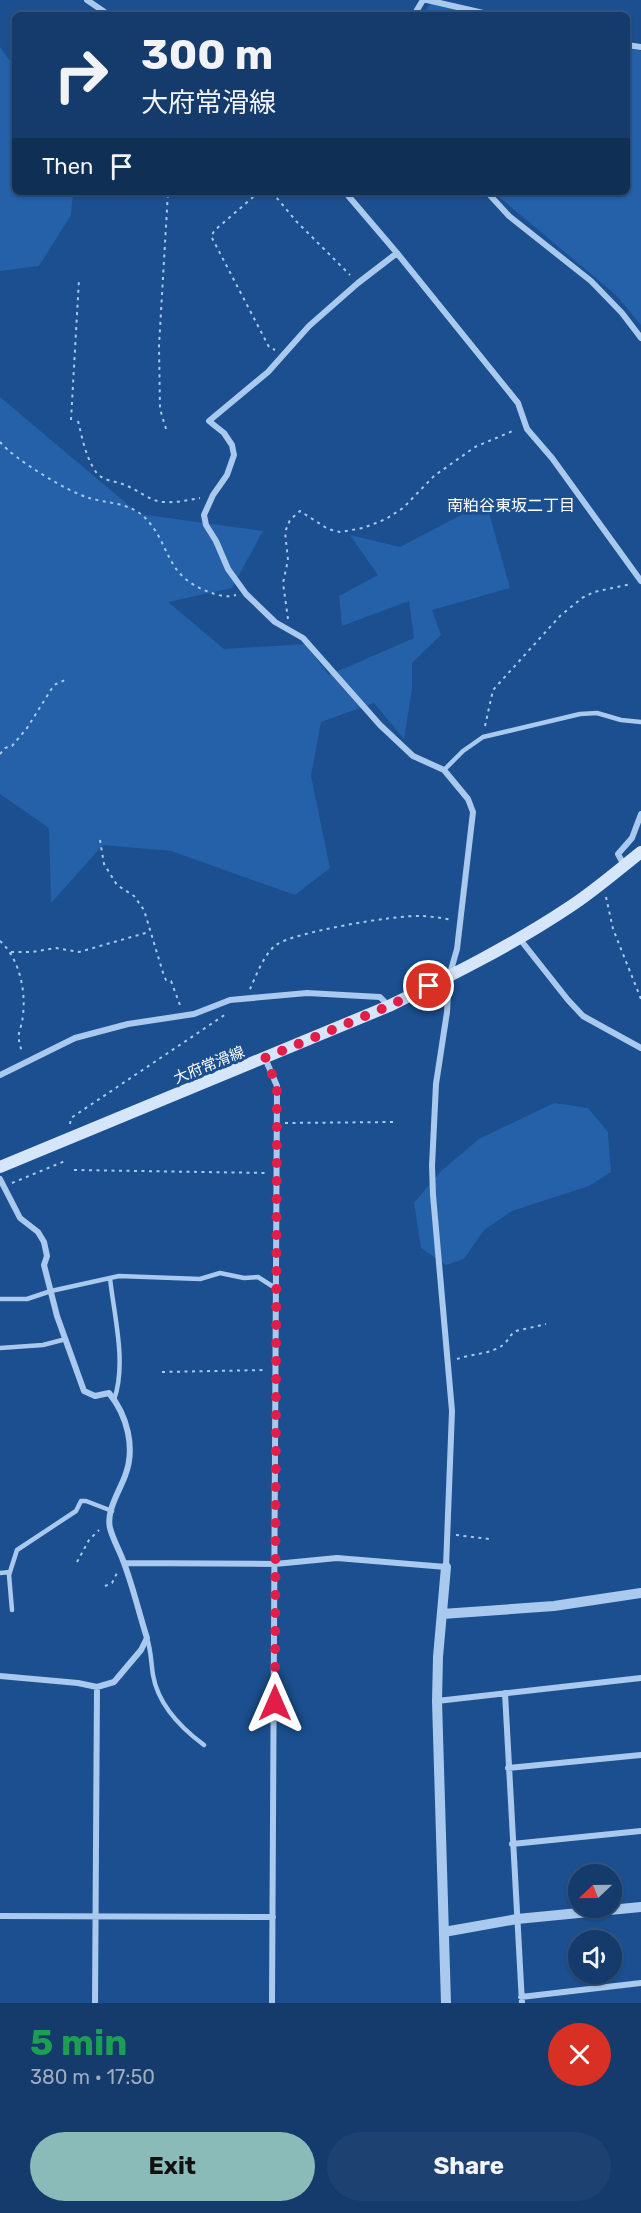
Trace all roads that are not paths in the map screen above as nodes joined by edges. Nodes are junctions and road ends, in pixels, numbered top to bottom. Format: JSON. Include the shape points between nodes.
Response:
{"nodes":[{"id":1,"x":87,"y":0,"type":"edge"},
{"id":2,"x":428,"y":0,"type":"edge"},
{"id":3,"x":105,"y":12,"type":"edge"},
{"id":4,"x":479,"y":12,"type":"edge"},
{"id":5,"x":348,"y":195,"type":"edge"},
{"id":6,"x":490,"y":195,"type":"edge"},
{"id":7,"x":397,"y":253,"type":"junction"},
{"id":8,"x":641,"y":338,"type":"edge"},
{"id":9,"x":640,"y":581,"type":"edge"},
{"id":10,"x":641,"y":722,"type":"edge"},
{"id":11,"x":444,"y":770,"type":"junction"},
{"id":12,"x":641,"y":814,"type":"edge"},
{"id":13,"x":641,"y":852,"type":"edge"},
{"id":14,"x":624,"y":865,"type":"junction"},
{"id":15,"x":519,"y":938,"type":"junction"},
{"id":16,"x":449,"y":976,"type":"junction"},
{"id":17,"x":389,"y":1006,"type":"junction"},
{"id":18,"x":641,"y":1048,"type":"edge"},
{"id":19,"x":265,"y":1058,"type":"junction"},
{"id":20,"x":0,"y":1075,"type":"edge"},
{"id":21,"x":0,"y":1167,"type":"edge"},
{"id":22,"x":0,"y":1179,"type":"edge"},
{"id":23,"x":110,"y":1278,"type":"junction"},
{"id":24,"x":277,"y":1285,"type":"junction"},
{"id":25,"x":51,"y":1291,"type":"junction"},
{"id":26,"x":0,"y":1299,"type":"edge"},
{"id":27,"x":66,"y":1339,"type":"junction"},
{"id":28,"x":0,"y":1348,"type":"edge"},
{"id":29,"x":114,"y":1400,"type":"junction"},
{"id":30,"x":112,"y":1511,"type":"junction"},
{"id":31,"x":125,"y":1563,"type":"junction"},
{"id":32,"x":275,"y":1564,"type":"junction"},
{"id":33,"x":446,"y":1567,"type":"junction"},
{"id":34,"x":10,"y":1572,"type":"junction"},
{"id":35,"x":0,"y":1573,"type":"edge"},
{"id":36,"x":641,"y":1593,"type":"edge"},
{"id":37,"x":12,"y":1610,"type":"dead end"},
{"id":38,"x":442,"y":1614,"type":"junction"},
{"id":39,"x":147,"y":1638,"type":"junction"},
{"id":40,"x":0,"y":1676,"type":"edge"},
{"id":41,"x":641,"y":1678,"type":"edge"},
{"id":42,"x":97,"y":1687,"type":"junction"},
{"id":43,"x":505,"y":1693,"type":"junction"},
{"id":44,"x":437,"y":1701,"type":"junction"},
{"id":45,"x":204,"y":1745,"type":"dead end"},
{"id":46,"x":641,"y":1755,"type":"edge"},
{"id":47,"x":508,"y":1768,"type":"junction"},
{"id":48,"x":641,"y":1831,"type":"edge"},
{"id":49,"x":512,"y":1844,"type":"junction"},
{"id":50,"x":641,"y":1907,"type":"edge"},
{"id":51,"x":96,"y":1915,"type":"junction"},
{"id":52,"x":0,"y":1916,"type":"edge"},
{"id":53,"x":273,"y":1917,"type":"junction"},
{"id":54,"x":517,"y":1919,"type":"junction"},
{"id":55,"x":444,"y":1932,"type":"junction"},
{"id":56,"x":641,"y":1983,"type":"edge"},
{"id":57,"x":522,"y":2000,"type":"edge"},
{"id":58,"x":95,"y":2003,"type":"edge"},
{"id":59,"x":272,"y":2003,"type":"edge"},
{"id":60,"x":446,"y":2003,"type":"edge"}],
"edges":[{"from":1,"to":3,"type":"street"},
{"from":2,"to":4,"type":"street"},
{"from":5,"to":7,"type":"street"},
{"from":6,"to":8,"type":"street","via":[[509,216],[607,296]]},
{"from":7,"to":9,"type":"street","via":[[518,403],[527,429]]},
{"from":7,"to":11,"type":"street","via":[[309,326],[268,372],[209,421],[224,433],[234,455],[204,515],[228,569],[243,590],[275,622],[303,638],[412,756]]},
{"from":10,"to":11,"type":"lane","via":[[597,713],[580,714],[483,737]]},
{"from":11,"to":16,"type":"street","via":[[468,799],[473,812],[458,949]]},
{"from":12,"to":14,"type":"street","via":[[632,838],[618,854]]},
{"from":13,"to":14,"type":"main road","name":"大府常滑線"},
{"from":14,"to":15,"type":"main road","name":"大府常滑線","via":[[570,907]]},
{"from":15,"to":16,"type":"main road","name":"大府常滑線"},
{"from":15,"to":18,"type":"street","via":[[583,1016]]},
{"from":16,"to":17,"type":"main road","name":"大府常滑線"},
{"from":16,"to":33,"type":"street","via":[[436,1084],[432,1166],[452,1411]]},
{"from":17,"to":19,"type":"main road","name":"大府常滑線"},
{"from":17,"to":20,"type":"street","via":[[380,997],[307,993],[230,1000],[182,1017],[128,1024],[75,1038]]},
{"from":19,"to":21,"type":"main road","name":"大府常滑線"},
{"from":19,"to":24,"type":"street","via":[[277,1086]]},
{"from":22,"to":25,"type":"street","via":[[20,1218],[44,1242],[44,1265]]},
{"from":23,"to":24,"type":"lane","via":[[200,1279],[220,1273],[258,1277]]},
{"from":23,"to":25,"type":"lane"},
{"from":23,"to":29,"type":"lane","via":[[121,1369]]},
{"from":24,"to":32,"type":"street"},
{"from":25,"to":26,"type":"lane","via":[[27,1299]]},
{"from":25,"to":27,"type":"street"},
{"from":27,"to":28,"type":"lane"},
{"from":27,"to":29,"type":"street","via":[[84,1391],[95,1396],[109,1393]]},
{"from":29,"to":30,"type":"street","via":[[128,1430],[129,1449],[126,1473]]},
{"from":30,"to":31,"type":"street","via":[[110,1527]]},
{"from":30,"to":34,"type":"lane","via":[[81,1501],[76,1511],[17,1550]]},
{"from":31,"to":32,"type":"street"},
{"from":31,"to":39,"type":"street"},
{"from":32,"to":33,"type":"street","via":[[337,1558]]},
{"from":32,"to":53,"type":"street"},
{"from":33,"to":38,"type":"street"},
{"from":34,"to":35,"type":"lane"},
{"from":34,"to":37,"type":"lane"},
{"from":36,"to":38,"type":"street","via":[[554,1606]]},
{"from":38,"to":44,"type":"street"},
{"from":39,"to":42,"type":"street","via":[[114,1682]]},
{"from":39,"to":45,"type":"lane","via":[[153,1678],[162,1699],[175,1719]]},
{"from":40,"to":42,"type":"street"},
{"from":41,"to":43,"type":"street"},
{"from":42,"to":51,"type":"street"},
{"from":43,"to":44,"type":"street"},
{"from":43,"to":47,"type":"street"},
{"from":44,"to":55,"type":"street"},
{"from":46,"to":47,"type":"street"},
{"from":47,"to":49,"type":"street"},
{"from":48,"to":49,"type":"street"},
{"from":49,"to":54,"type":"street"},
{"from":50,"to":54,"type":"street"},
{"from":51,"to":52,"type":"street"},
{"from":51,"to":53,"type":"street"},
{"from":51,"to":58,"type":"street"},
{"from":53,"to":59,"type":"street"},
{"from":54,"to":55,"type":"street"},
{"from":54,"to":57,"type":"street"},
{"from":55,"to":60,"type":"street"},
{"from":56,"to":57,"type":"street"}]}
